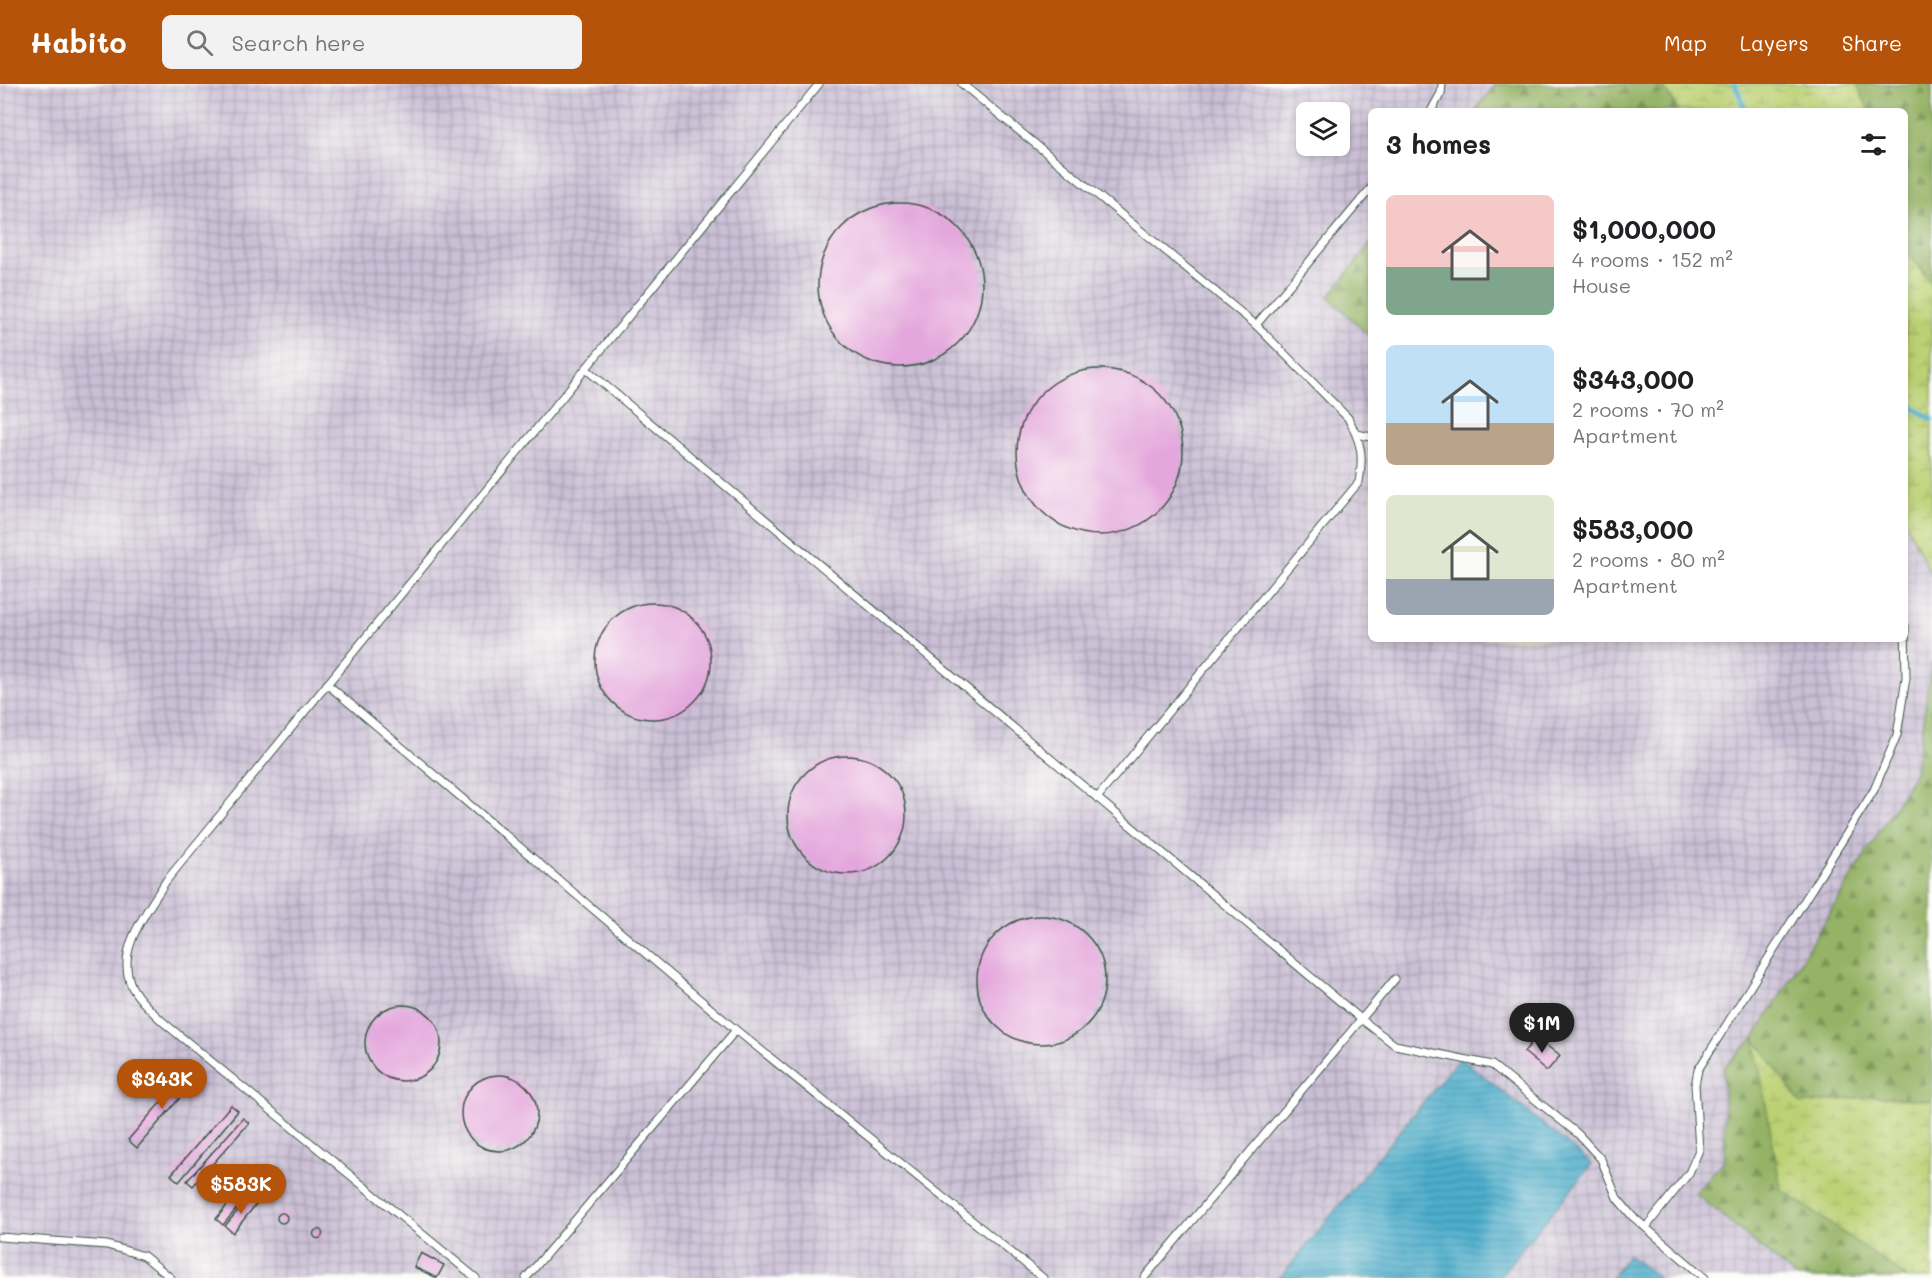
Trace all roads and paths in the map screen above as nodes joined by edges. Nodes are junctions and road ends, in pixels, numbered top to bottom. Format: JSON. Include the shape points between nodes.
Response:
{"nodes":[{"id":1,"x":819,"y":84,"type":"edge"},
{"id":2,"x":962,"y":84,"type":"edge"},
{"id":3,"x":1443,"y":84,"type":"edge"},
{"id":4,"x":1433,"y":108,"type":"edge"},
{"id":5,"x":1368,"y":192,"type":"edge"},
{"id":6,"x":1256,"y":325,"type":"junction"},
{"id":7,"x":586,"y":369,"type":"junction"},
{"id":8,"x":1357,"y":434,"type":"junction"},
{"id":9,"x":1368,"y":436,"type":"edge"},
{"id":10,"x":1905,"y":642,"type":"edge"},
{"id":11,"x":327,"y":684,"type":"junction"},
{"id":12,"x":1097,"y":798,"type":"junction"},
{"id":13,"x":1395,"y":979,"type":"dead end"},
{"id":14,"x":1361,"y":1019,"type":"junction"},
{"id":15,"x":736,"y":1030,"type":"junction"},
{"id":16,"x":1646,"y":1227,"type":"junction"},
{"id":17,"x":0,"y":1237,"type":"edge"},
{"id":18,"x":171,"y":1278,"type":"edge"},
{"id":19,"x":476,"y":1278,"type":"edge"},
{"id":20,"x":526,"y":1278,"type":"edge"},
{"id":21,"x":1043,"y":1278,"type":"edge"},
{"id":22,"x":1144,"y":1278,"type":"edge"},
{"id":23,"x":1705,"y":1278,"type":"edge"}],
"edges":[{"from":1,"to":7,"type":"lane"},
{"from":2,"to":6,"type":"lane"},
{"from":3,"to":4,"type":"lane"},
{"from":5,"to":6,"type":"lane"},
{"from":6,"to":8,"type":"lane","via":[[1348,418]]},
{"from":7,"to":11,"type":"lane"},
{"from":7,"to":12,"type":"lane"},
{"from":8,"to":9,"type":"lane"},
{"from":8,"to":12,"type":"lane","via":[[1363,459],[1359,482]]},
{"from":10,"to":16,"type":"lane","via":[[1905,678],[1897,735],[1874,790],[1698,1070],[1695,1085],[1699,1150],[1689,1173]]},
{"from":11,"to":15,"type":"lane"},
{"from":11,"to":19,"type":"lane","via":[[166,881],[130,942],[126,963],[132,987],[163,1022]]},
{"from":12,"to":14,"type":"lane"},
{"from":13,"to":14,"type":"lane"},
{"from":14,"to":16,"type":"lane","via":[[1395,1045],[1492,1065],[1578,1134],[1601,1159],[1617,1198]]},
{"from":14,"to":22,"type":"lane"},
{"from":15,"to":20,"type":"lane"},
{"from":15,"to":21,"type":"lane"},
{"from":16,"to":23,"type":"lane"},
{"from":17,"to":18,"type":"lane","via":[[107,1245],[144,1256]]}]}
